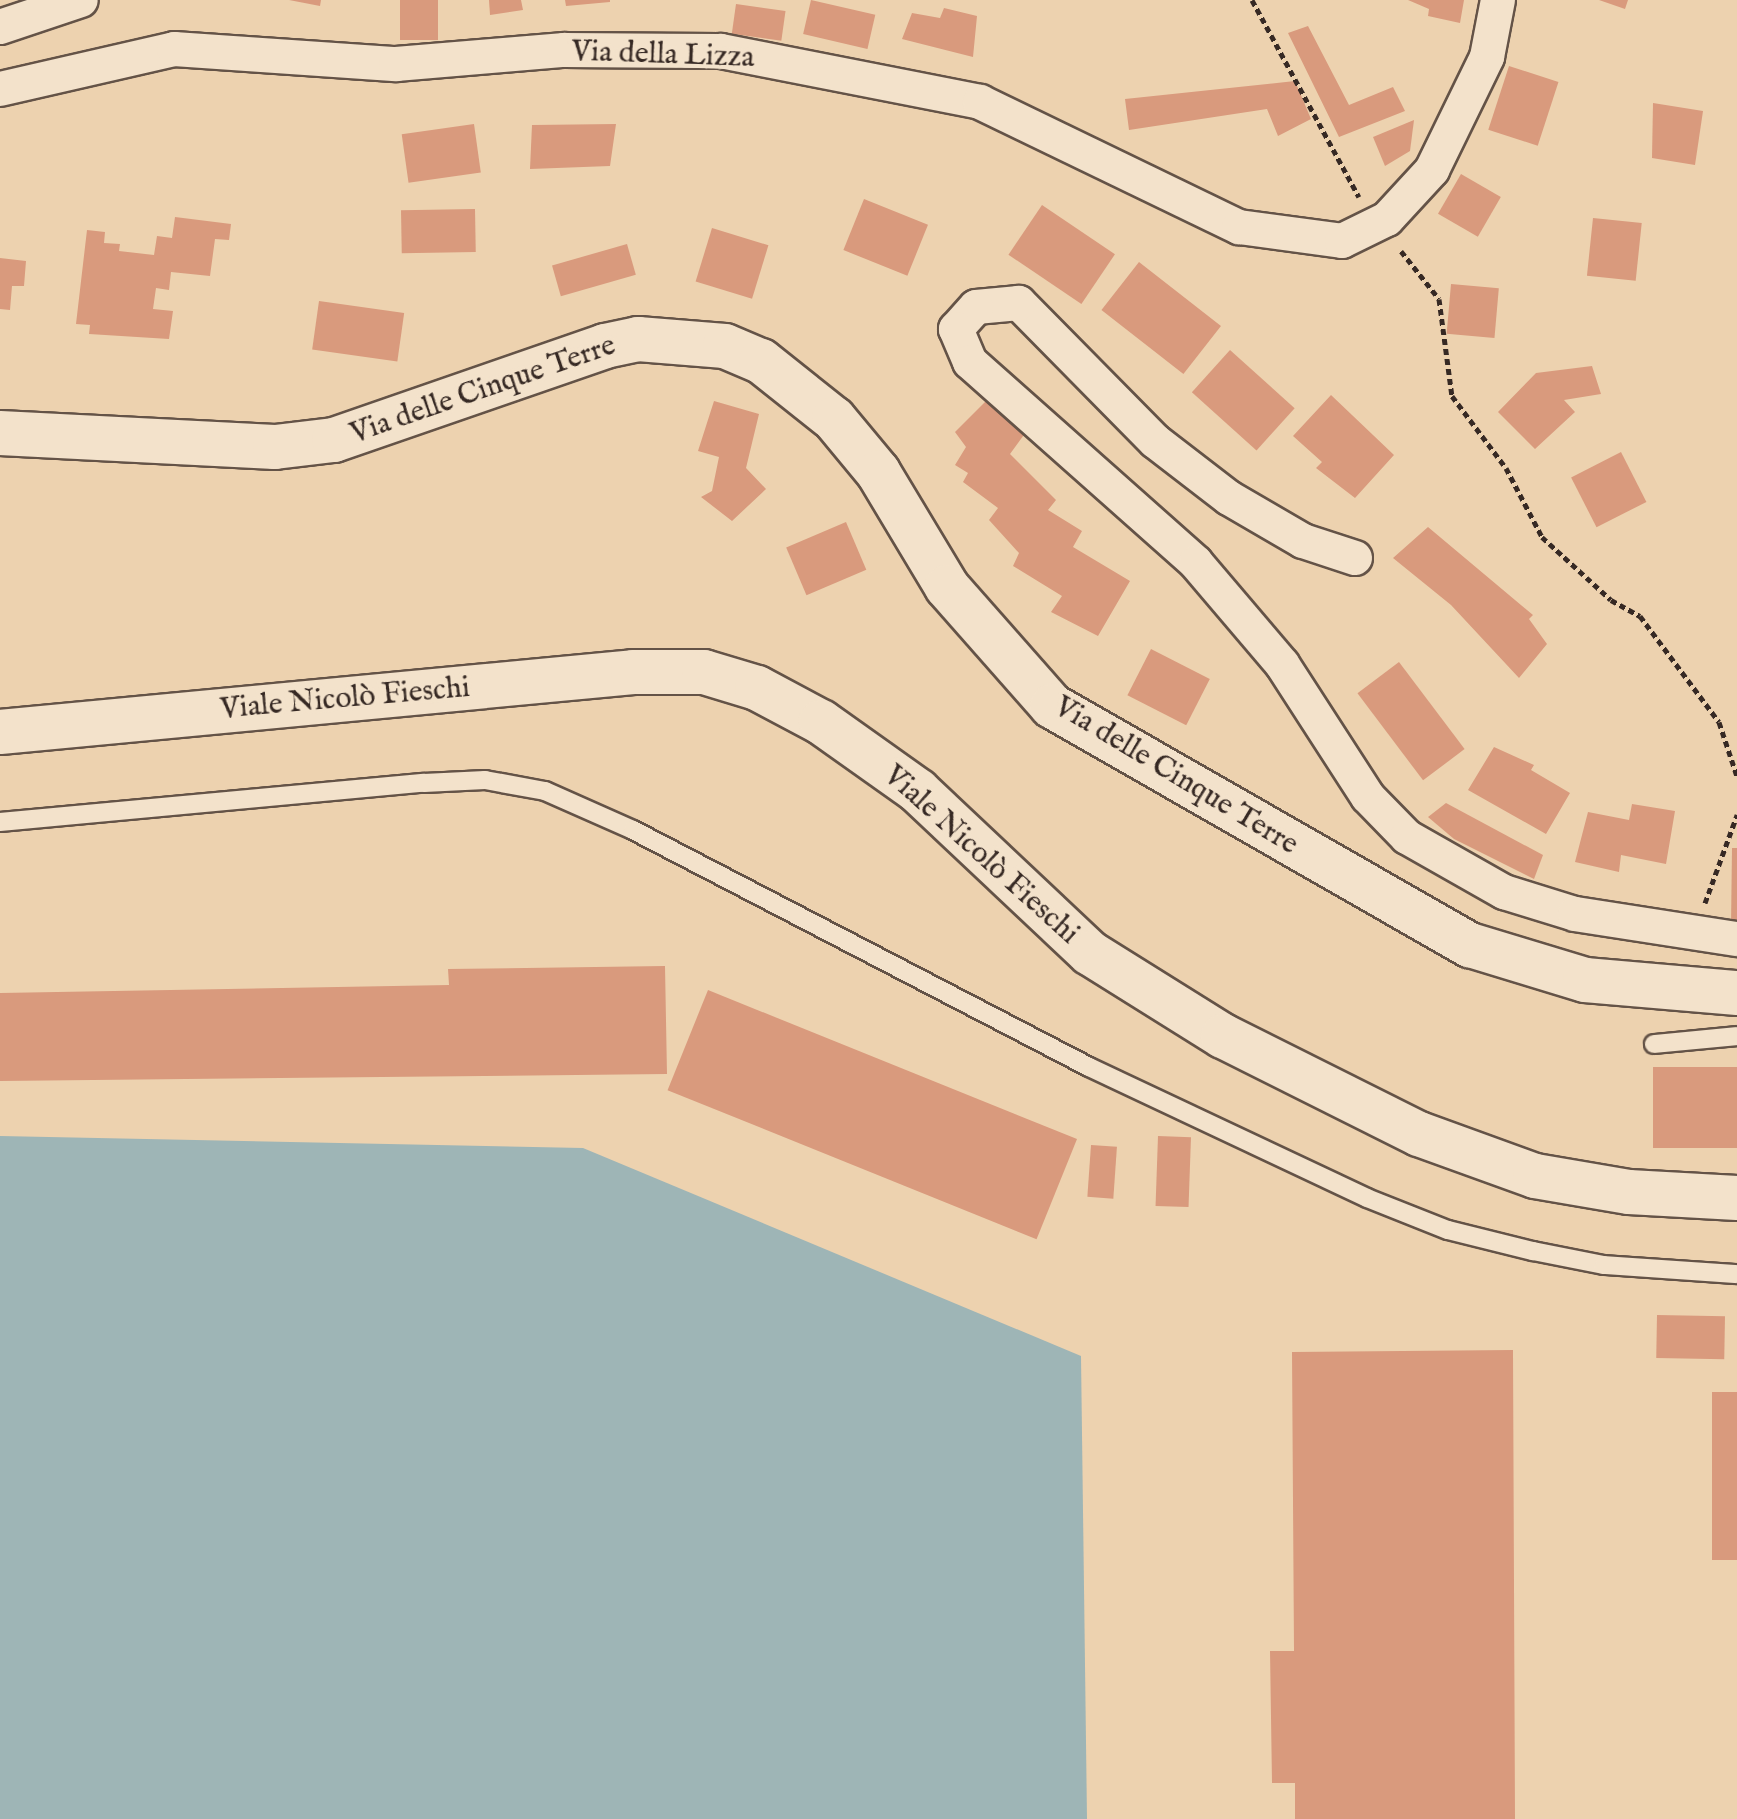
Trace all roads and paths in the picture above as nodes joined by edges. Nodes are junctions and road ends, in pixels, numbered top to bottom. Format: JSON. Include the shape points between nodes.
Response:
{"nodes":[{"id":1,"x":81,"y":0,"type":"edge"},
{"id":2,"x":1252,"y":0,"type":"edge"},
{"id":3,"x":1498,"y":0,"type":"edge"},
{"id":4,"x":0,"y":27,"type":"edge"},
{"id":5,"x":0,"y":89,"type":"edge"},
{"id":6,"x":1387,"y":219,"type":"junction"},
{"id":7,"x":0,"y":433,"type":"edge"},
{"id":8,"x":1355,"y":558,"type":"dead end"},
{"id":9,"x":0,"y":732,"type":"edge"},
{"id":10,"x":1737,"y":776,"type":"edge"},
{"id":11,"x":1737,"y":815,"type":"edge"},
{"id":12,"x":0,"y":822,"type":"edge"},
{"id":13,"x":1655,"y":932,"type":"junction"},
{"id":14,"x":1737,"y":939,"type":"edge"},
{"id":15,"x":1737,"y":993,"type":"edge"},
{"id":16,"x":1737,"y":1036,"type":"edge"},
{"id":17,"x":1654,"y":1044,"type":"dead end"},
{"id":18,"x":1737,"y":1198,"type":"edge"},
{"id":19,"x":1737,"y":1274,"type":"edge"}],
"edges":[{"from":1,"to":4,"type":"street"},
{"from":2,"to":6,"type":"path","via":[[1306,89],[1352,192]]},
{"from":3,"to":6,"type":"street","via":[[1487,57],[1432,170]]},
{"from":5,"to":6,"type":"street","name":"Via della Lizza","via":[[174,49],[396,64],[564,50],[721,51],[980,102],[1239,227],[1342,241]]},
{"from":6,"to":10,"type":"path","via":[[1407,264],[1439,299],[1452,396],[1506,468],[1542,537],[1611,600],[1640,616],[1719,722]]},
{"from":7,"to":15,"type":"main road","name":"Via delle Cinque Terre","via":[[275,447],[334,440],[605,346],[638,339],[725,346],[761,361],[834,419],[878,472],[947,587],[1052,706],[1470,945],[1585,980]]},
{"from":8,"to":13,"type":"street","via":[[1303,541],[1229,498],[1155,441],[1019,303],[976,307],[956,329],[970,362],[1196,563],[1282,664],[1368,797],[1407,837],[1504,892]]},
{"from":9,"to":18,"type":"main road","name":"Viale Nicolò Fieschi","via":[[633,672],[704,672],[757,688],[821,722],[918,791],[1090,953],[1223,1036],[1419,1134],[1535,1176],[1629,1192]]},
{"from":11,"to":13,"type":"path","via":[[1707,881],[1700,919],[1664,921]]},
{"from":12,"to":19,"type":"lane","via":[[424,783],[485,780],[545,791],[633,830],[1089,1067],[1367,1198],[1448,1230],[1533,1251],[1604,1265]]},
{"from":13,"to":14,"type":"street"},
{"from":16,"to":17,"type":"lane"}]}
